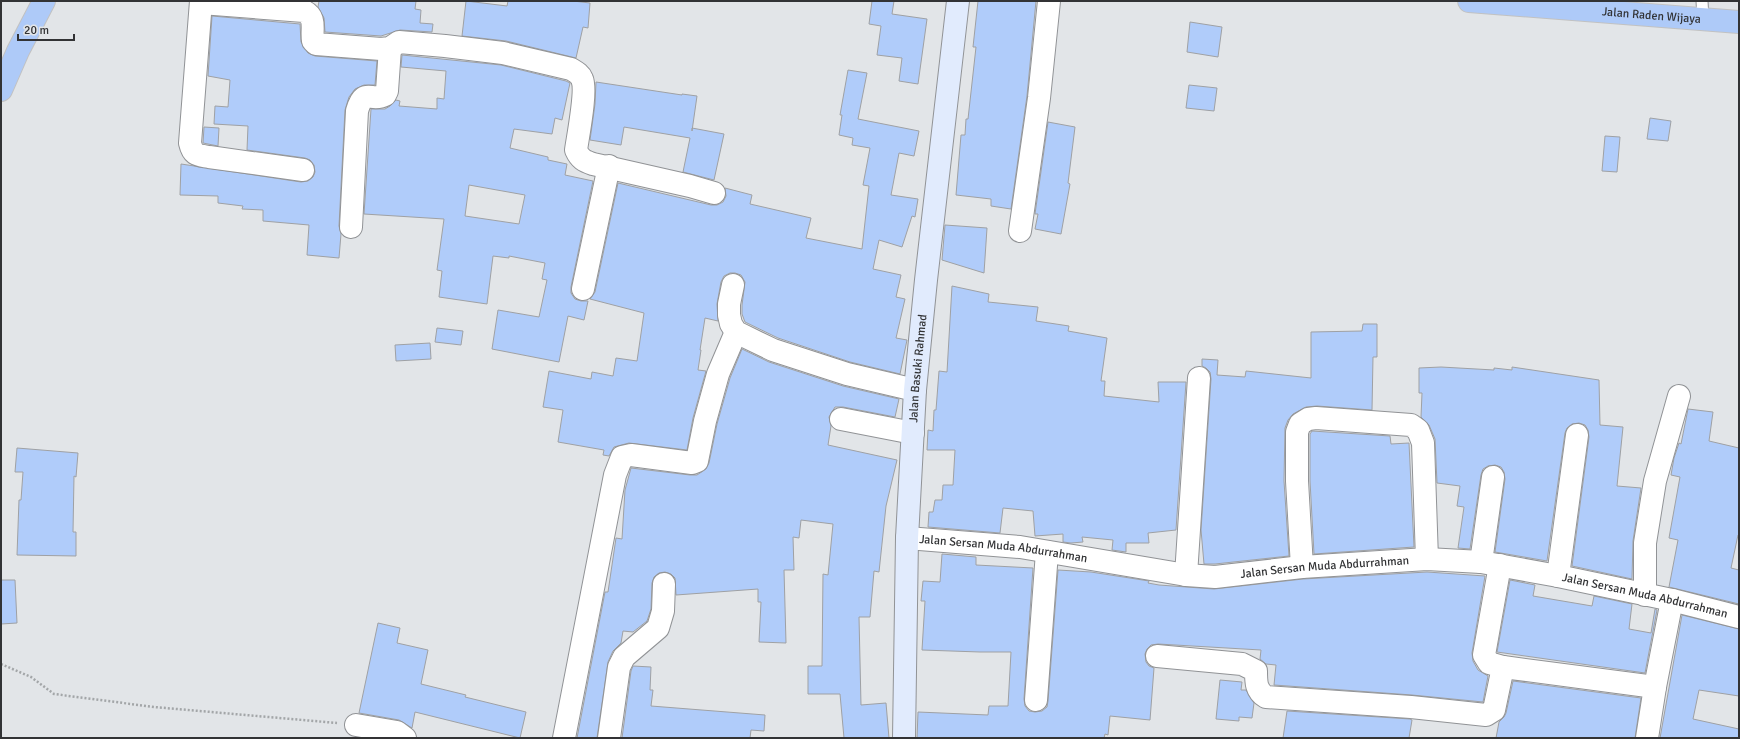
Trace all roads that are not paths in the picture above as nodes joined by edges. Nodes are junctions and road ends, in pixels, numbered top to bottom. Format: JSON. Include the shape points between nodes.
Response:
{"nodes":[{"id":1,"x":44,"y":1,"type":"edge"},
{"id":2,"x":958,"y":1,"type":"edge"},
{"id":3,"x":1049,"y":1,"type":"edge"},
{"id":4,"x":1469,"y":1,"type":"edge"},
{"id":5,"x":201,"y":2,"type":"edge"},
{"id":6,"x":1702,"y":10,"type":"edge"},
{"id":7,"x":1739,"y":22,"type":"edge"},
{"id":8,"x":390,"y":48,"type":"junction"},
{"id":9,"x":1,"y":90,"type":"edge"},
{"id":10,"x":609,"y":166,"type":"junction"},
{"id":11,"x":303,"y":170,"type":"dead end"},
{"id":12,"x":714,"y":193,"type":"dead end"},
{"id":13,"x":351,"y":227,"type":"dead end"},
{"id":14,"x":1020,"y":231,"type":"dead end"},
{"id":15,"x":733,"y":285,"type":"dead end"},
{"id":16,"x":583,"y":289,"type":"dead end"},
{"id":17,"x":736,"y":332,"type":"junction"},
{"id":18,"x":1199,"y":378,"type":"dead end"},
{"id":19,"x":915,"y":390,"type":"junction"},
{"id":20,"x":1679,"y":396,"type":"dead end"},
{"id":21,"x":841,"y":419,"type":"dead end"},
{"id":22,"x":913,"y":433,"type":"junction"},
{"id":23,"x":1577,"y":435,"type":"dead end"},
{"id":24,"x":1493,"y":477,"type":"dead end"},
{"id":25,"x":907,"y":538,"type":"junction"},
{"id":26,"x":1047,"y":552,"type":"junction"},
{"id":27,"x":1427,"y":558,"type":"junction"},
{"id":28,"x":1491,"y":564,"type":"junction"},
{"id":29,"x":1302,"y":567,"type":"junction"},
{"id":30,"x":1186,"y":575,"type":"junction"},
{"id":31,"x":1558,"y":576,"type":"junction"},
{"id":32,"x":664,"y":584,"type":"dead end"},
{"id":33,"x":1645,"y":595,"type":"junction"},
{"id":34,"x":1672,"y":600,"type":"junction"},
{"id":35,"x":1739,"y":617,"type":"edge"},
{"id":36,"x":1157,"y":656,"type":"dead end"},
{"id":37,"x":1503,"y":668,"type":"junction"},
{"id":38,"x":1655,"y":687,"type":"junction"},
{"id":39,"x":1036,"y":700,"type":"dead end"},
{"id":40,"x":356,"y":725,"type":"road end"},
{"id":41,"x":405,"y":738,"type":"edge"},
{"id":42,"x":564,"y":738,"type":"edge"},
{"id":43,"x":609,"y":738,"type":"edge"},
{"id":44,"x":904,"y":738,"type":"edge"},
{"id":45,"x":1647,"y":738,"type":"edge"}],
"edges":[{"from":1,"to":9,"type":"highway"},
{"from":2,"to":19,"type":"main road","name":"Jalan Basuki Rahmad"},
{"from":3,"to":14,"type":"street"},
{"from":4,"to":6,"type":"highway","name":"Jalan Raden Wijaya","via":[[1602,13]]},
{"from":5,"to":8,"type":"street","via":[[304,11],[313,21],[313,42],[316,44]]},
{"from":5,"to":11,"type":"street","via":[[190,143],[192,150],[195,154],[209,157]]},
{"from":6,"to":7,"type":"highway","name":"Jalan Raden Wijaya"},
{"from":8,"to":10,"type":"street","via":[[399,42],[445,46],[503,53],[572,68],[583,81],[584,92],[576,150],[579,157],[585,161]]},
{"from":8,"to":13,"type":"street","via":[[385,95],[364,97],[357,111]]},
{"from":10,"to":12,"type":"street"},
{"from":10,"to":16,"type":"street"},
{"from":15,"to":17,"type":"street","via":[[729,316]]},
{"from":17,"to":19,"type":"street","via":[[773,350],[847,374]]},
{"from":17,"to":42,"type":"street","via":[[718,374],[697,461],[692,464],[631,455],[622,457],[619,462],[589,601]]},
{"from":18,"to":30,"type":"street"},
{"from":19,"to":22,"type":"main road","name":"Jalan Basuki Rahmad"},
{"from":20,"to":33,"type":"street","via":[[1655,481],[1645,543]]},
{"from":21,"to":22,"type":"street"},
{"from":22,"to":25,"type":"main road","name":"Jalan Basuki Rahmad"},
{"from":23,"to":31,"type":"street"},
{"from":24,"to":28,"type":"street"},
{"from":25,"to":26,"type":"street","name":"Jalan Sersan Muda Abdurrahman","via":[[1020,547]]},
{"from":25,"to":44,"type":"main road","name":"Jalan Basuki Rahmad"},
{"from":26,"to":30,"type":"street","name":"Jalan Sersan Muda Abdurrahman"},
{"from":26,"to":39,"type":"street"},
{"from":27,"to":28,"type":"street","name":"Jalan Sersan Muda Abdurrahman"},
{"from":27,"to":29,"type":"street","name":"Jalan Sersan Muda Abdurrahman"},
{"from":27,"to":29,"type":"street","via":[[1423,443],[1418,430],[1411,425],[1316,418],[1300,424],[1297,432]]},
{"from":28,"to":31,"type":"street","name":"Jalan Sersan Muda Abdurrahman"},
{"from":28,"to":37,"type":"street","via":[[1484,655],[1489,663]]},
{"from":29,"to":30,"type":"street","name":"Jalan Sersan Muda Abdurrahman","via":[[1215,577]]},
{"from":31,"to":33,"type":"street","name":"Jalan Sersan Muda Abdurrahman"},
{"from":32,"to":43,"type":"street","via":[[663,611],[658,628],[624,657],[619,667]]},
{"from":33,"to":34,"type":"street","name":"Jalan Sersan Muda Abdurrahman"},
{"from":34,"to":35,"type":"street","name":"Jalan Sersan Muda Abdurrahman"},
{"from":34,"to":38,"type":"street"},
{"from":36,"to":37,"type":"street","via":[[1242,664],[1256,671],[1256,685],[1266,697],[1486,715],[1494,710]]},
{"from":37,"to":38,"type":"street"},
{"from":38,"to":45,"type":"street"},
{"from":40,"to":41,"type":"street","via":[[397,732]]}]}
